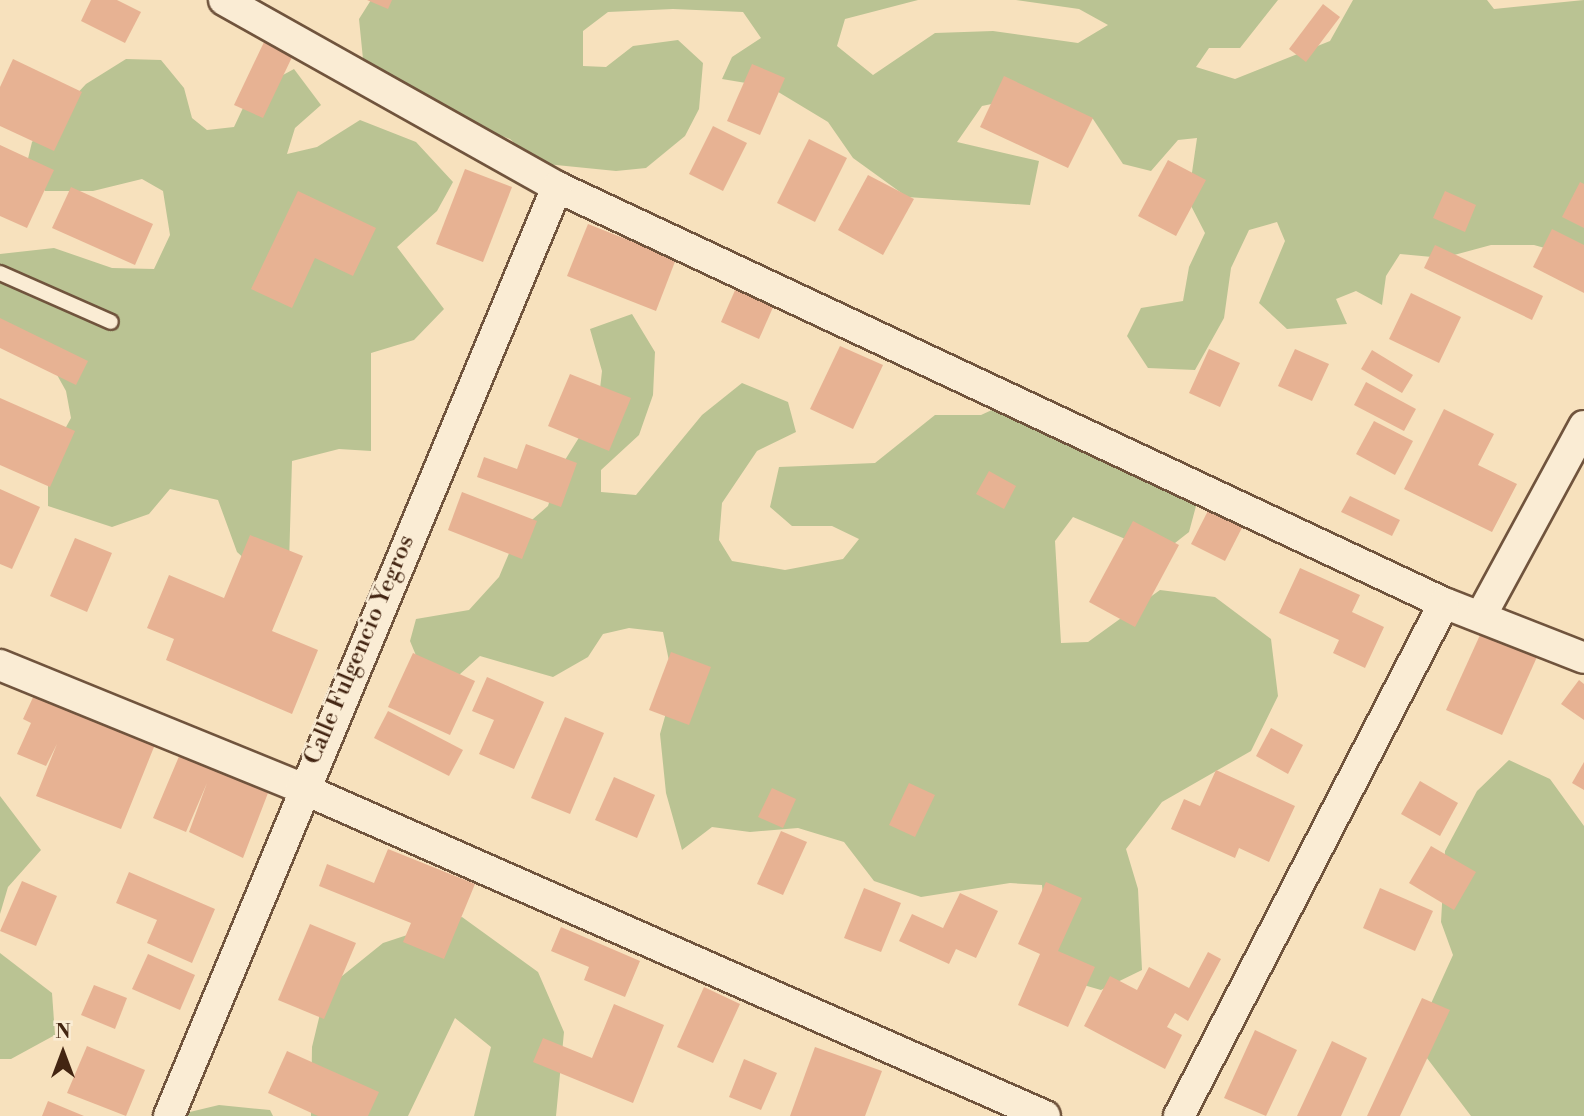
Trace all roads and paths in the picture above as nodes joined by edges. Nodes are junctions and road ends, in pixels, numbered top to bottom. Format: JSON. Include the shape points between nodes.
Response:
{"nodes":[{"id":1,"x":224,"y":0,"type":"edge"},
{"id":2,"x":557,"y":187,"type":"junction"},
{"id":3,"x":0,"y":273,"type":"edge"},
{"id":4,"x":111,"y":322,"type":"dead end"},
{"id":5,"x":1584,"y":426,"type":"edge"},
{"id":6,"x":1444,"y":603,"type":"junction"},
{"id":7,"x":1482,"y":614,"type":"junction"},
{"id":8,"x":1584,"y":658,"type":"edge"},
{"id":9,"x":0,"y":665,"type":"edge"},
{"id":10,"x":302,"y":788,"type":"junction"},
{"id":11,"x":169,"y":1116,"type":"edge"},
{"id":12,"x":1045,"y":1116,"type":"edge"},
{"id":13,"x":1179,"y":1116,"type":"edge"}],
"edges":[{"from":1,"to":2,"type":"street"},
{"from":2,"to":6,"type":"street"},
{"from":2,"to":10,"type":"street","name":"Calle Fulgencio Yegros"},
{"from":3,"to":4,"type":"lane"},
{"from":5,"to":7,"type":"street"},
{"from":6,"to":7,"type":"street"},
{"from":6,"to":13,"type":"street"},
{"from":7,"to":8,"type":"street"},
{"from":9,"to":10,"type":"street"},
{"from":10,"to":11,"type":"street","name":"Calle Fulgencio Yegros"},
{"from":10,"to":12,"type":"street"}]}
